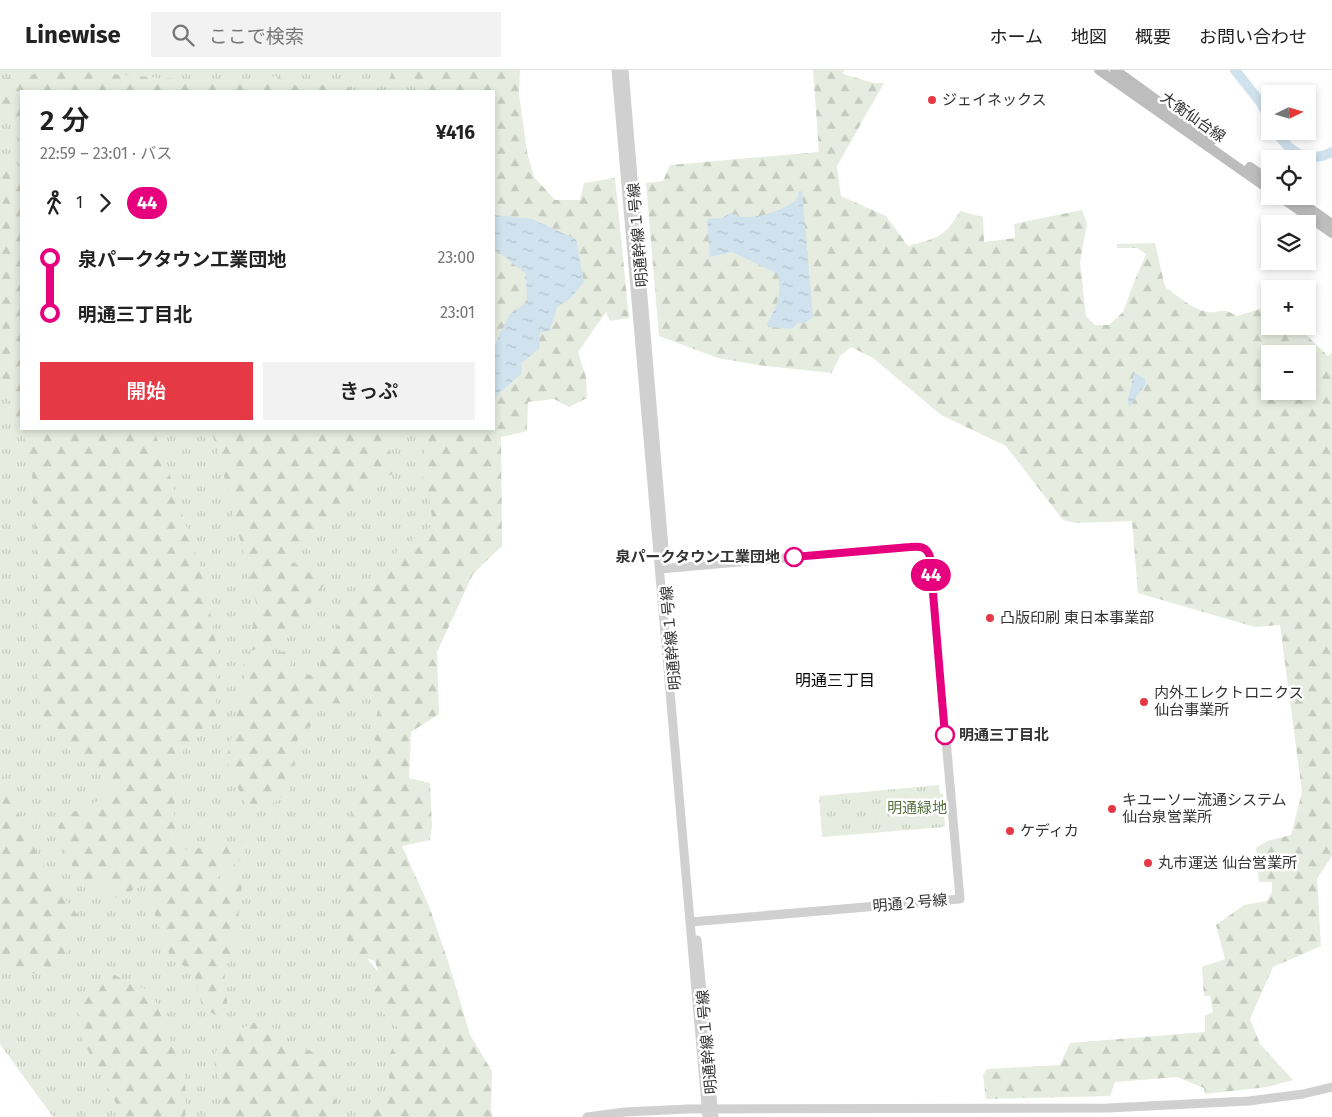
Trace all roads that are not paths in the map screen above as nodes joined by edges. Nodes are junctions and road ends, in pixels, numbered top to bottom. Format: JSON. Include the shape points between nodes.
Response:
{"nodes":[{"id":1,"x":616,"y":70,"type":"edge"},
{"id":2,"x":624,"y":70,"type":"edge"},
{"id":3,"x":1098,"y":70,"type":"edge"},
{"id":4,"x":1115,"y":70,"type":"edge"},
{"id":5,"x":1261,"y":175,"type":"edge"},
{"id":6,"x":1261,"y":184,"type":"edge"},
{"id":7,"x":1292,"y":205,"type":"edge"},
{"id":8,"x":1305,"y":205,"type":"edge"},
{"id":9,"x":1332,"y":224,"type":"edge"},
{"id":10,"x":1332,"y":233,"type":"edge"},
{"id":11,"x":662,"y":569,"type":"junction"},
{"id":12,"x":693,"y":921,"type":"junction"},
{"id":13,"x":1332,"y":1087,"type":"edge"},
{"id":14,"x":710,"y":1113,"type":"edge"},
{"id":15,"x":1108,"y":1113,"type":"edge"},
{"id":16,"x":587,"y":1117,"type":"edge"}],
"edges":[{"from":1,"to":11,"type":"street"},
{"from":2,"to":11,"type":"street","name":"明通幹線１号線"},
{"from":3,"to":6,"type":"main road","name":"大衡仙台線"},
{"from":4,"to":5,"type":"main road","name":"大衡仙台線"},
{"from":7,"to":10,"type":"main road"},
{"from":8,"to":9,"type":"main road"},
{"from":11,"to":12,"type":"street","name":"明通幹線１号線"},
{"from":11,"to":12,"type":"street","name":"明通２号線","via":[[920,546],[930,557],[960,899]]},
{"from":12,"to":14,"type":"street","name":"明通幹線１号線"},
{"from":13,"to":15,"type":"street","via":[[1249,1101]]},
{"from":14,"to":15,"type":"street"},
{"from":14,"to":16,"type":"street","via":[[651,1110]]}]}
